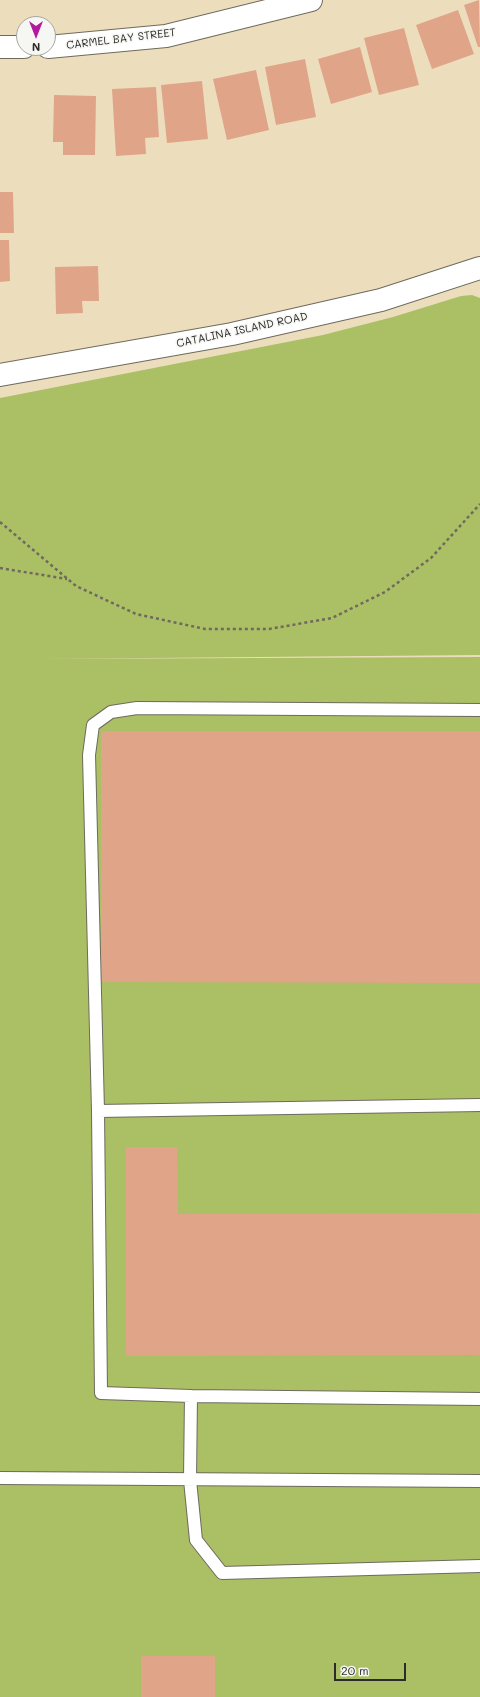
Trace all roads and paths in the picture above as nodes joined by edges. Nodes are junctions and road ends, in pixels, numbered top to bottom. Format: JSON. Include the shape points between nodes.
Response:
{"nodes":[{"id":1,"x":311,"y":0,"type":"edge"},
{"id":2,"x":56,"y":46,"type":"edge"},
{"id":3,"x":0,"y":47,"type":"edge"},
{"id":4,"x":16,"y":47,"type":"edge"},
{"id":5,"x":480,"y":268,"type":"edge"},
{"id":6,"x":0,"y":374,"type":"edge"},
{"id":7,"x":480,"y":504,"type":"edge"},
{"id":8,"x":0,"y":522,"type":"edge"},
{"id":9,"x":0,"y":568,"type":"edge"},
{"id":10,"x":68,"y":579,"type":"junction"},
{"id":11,"x":480,"y":710,"type":"edge"},
{"id":12,"x":480,"y":1105,"type":"edge"},
{"id":13,"x":98,"y":1111,"type":"junction"},
{"id":14,"x":191,"y":1396,"type":"junction"},
{"id":15,"x":480,"y":1399,"type":"edge"},
{"id":16,"x":0,"y":1478,"type":"edge"},
{"id":17,"x":190,"y":1480,"type":"junction"},
{"id":18,"x":480,"y":1481,"type":"edge"},
{"id":19,"x":480,"y":1566,"type":"edge"}],
"edges":[{"from":1,"to":2,"type":"street","name":"CARMEL BAY STREET","via":[[166,36]]},
{"from":3,"to":4,"type":"street"},
{"from":5,"to":6,"type":"street","name":"CATALINA ISLAND ROAD","via":[[381,300],[232,334]]},
{"from":7,"to":10,"type":"path","via":[[431,558],[385,592],[332,618],[269,629],[205,629],[136,614],[76,586]]},
{"from":8,"to":10,"type":"path"},
{"from":9,"to":10,"type":"path"},
{"from":11,"to":13,"type":"lane","via":[[137,708],[111,712],[93,725],[89,755]]},
{"from":12,"to":13,"type":"lane"},
{"from":13,"to":14,"type":"lane","via":[[101,1393]]},
{"from":14,"to":15,"type":"lane"},
{"from":14,"to":17,"type":"lane"},
{"from":16,"to":17,"type":"lane"},
{"from":17,"to":18,"type":"lane"},
{"from":17,"to":19,"type":"lane","via":[[196,1540],[222,1573]]}]}
